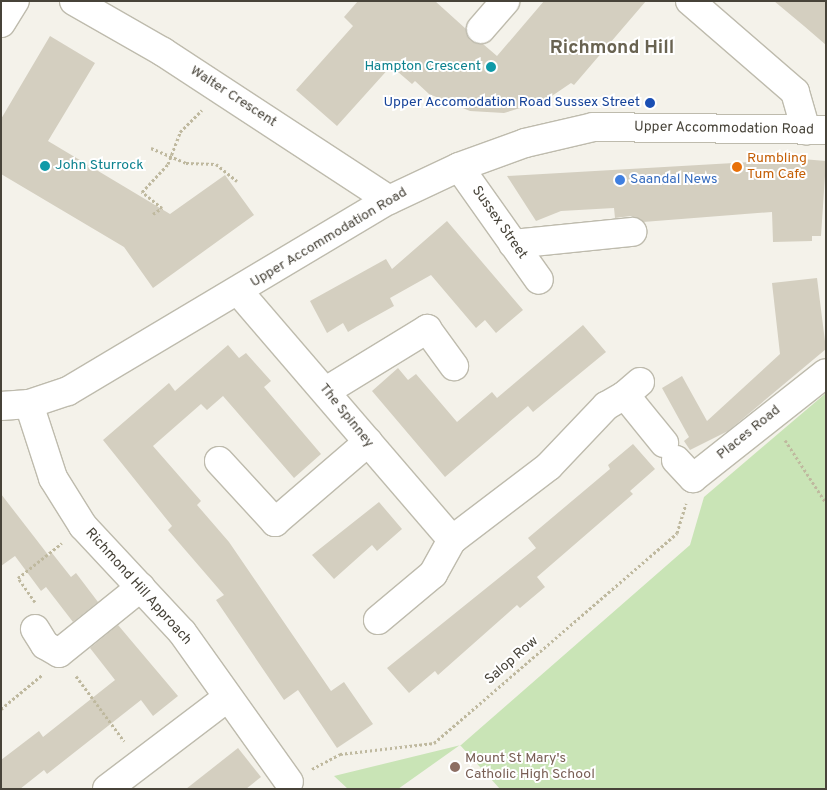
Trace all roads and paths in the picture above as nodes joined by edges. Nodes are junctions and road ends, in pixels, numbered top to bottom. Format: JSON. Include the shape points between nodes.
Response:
{"nodes":[{"id":1,"x":15,"y":1,"type":"edge"},
{"id":2,"x":74,"y":1,"type":"edge"},
{"id":3,"x":505,"y":1,"type":"edge"},
{"id":4,"x":690,"y":1,"type":"edge"},
{"id":5,"x":1,"y":23,"type":"edge"},
{"id":6,"x":481,"y":30,"type":"dead end"},
{"id":7,"x":224,"y":91,"type":"junction"},
{"id":8,"x":816,"y":130,"type":"edge"},
{"id":9,"x":151,"y":148,"type":"dead end"},
{"id":10,"x":172,"y":158,"type":"junction"},
{"id":11,"x":459,"y":166,"type":"junction"},
{"id":12,"x":236,"y":181,"type":"dead end"},
{"id":13,"x":389,"y":200,"type":"junction"},
{"id":14,"x":153,"y":214,"type":"dead end"},
{"id":15,"x":632,"y":232,"type":"dead end"},
{"id":16,"x":513,"y":244,"type":"junction"},
{"id":17,"x":539,"y":280,"type":"dead end"},
{"id":18,"x":239,"y":292,"type":"junction"},
{"id":19,"x":454,"y":366,"type":"dead end"},
{"id":20,"x":826,"y":372,"type":"edge"},
{"id":21,"x":326,"y":391,"type":"junction"},
{"id":22,"x":29,"y":404,"type":"junction"},
{"id":23,"x":1,"y":406,"type":"edge"},
{"id":24,"x":768,"y":417,"type":"junction"},
{"id":25,"x":368,"y":442,"type":"junction"},
{"id":26,"x":678,"y":460,"type":"junction"},
{"id":27,"x":219,"y":461,"type":"dead end"},
{"id":28,"x":826,"y":503,"type":"edge"},
{"id":29,"x":83,"y":526,"type":"junction"},
{"id":30,"x":452,"y":540,"type":"junction"},
{"id":31,"x":141,"y":587,"type":"junction"},
{"id":32,"x":378,"y":620,"type":"dead end"},
{"id":33,"x":35,"y":629,"type":"joint"},
{"id":34,"x":59,"y":653,"type":"junction"},
{"id":35,"x":227,"y":698,"type":"junction"},
{"id":36,"x":1,"y":709,"type":"edge"},
{"id":37,"x":140,"y":764,"type":"junction"},
{"id":38,"x":289,"y":782,"type":"joint"},
{"id":39,"x":108,"y":789,"type":"edge"}],
"edges":[{"from":1,"to":5,"type":"street"},
{"from":2,"to":7,"type":"street","name":"Walter Crescent"},
{"from":3,"to":6,"type":"street"},
{"from":4,"to":8,"type":"street","via":[[795,92]]},
{"from":7,"to":10,"type":"path","via":[[180,132]]},
{"from":7,"to":13,"type":"street","name":"Walter Crescent"},
{"from":8,"to":11,"type":"street","name":"Upper Accommodation Road","via":[[594,128],[524,142]]},
{"from":9,"to":10,"type":"path"},
{"from":10,"to":12,"type":"path","via":[[216,164]]},
{"from":10,"to":14,"type":"path","via":[[142,192],[162,208]]},
{"from":11,"to":13,"type":"street","name":"Upper Accommodation Road"},
{"from":11,"to":16,"type":"street","name":"Sussex Street"},
{"from":13,"to":18,"type":"street","name":"Upper Accommodation Road"},
{"from":15,"to":16,"type":"street"},
{"from":16,"to":17,"type":"street","name":"Sussex Street"},
{"from":18,"to":21,"type":"street","name":"The Spinney"},
{"from":18,"to":22,"type":"street","name":"Upper Accommodation Road","via":[[68,392]]},
{"from":19,"to":21,"type":"street","via":[[427,329]]},
{"from":20,"to":24,"type":"street","name":"Places Road"},
{"from":21,"to":25,"type":"street","name":"The Spinney"},
{"from":22,"to":23,"type":"street","name":"Upper Accommodation Road"},
{"from":22,"to":29,"type":"street","name":"Richmond Hill Approach","via":[[53,478]]},
{"from":24,"to":26,"type":"street","name":"Places Road"},
{"from":24,"to":28,"type":"path"},
{"from":25,"to":27,"type":"street","via":[[275,522]]},
{"from":25,"to":30,"type":"street","name":"The Spinney"},
{"from":26,"to":30,"type":"street","via":[[633,388],[606,406],[549,466]]},
{"from":26,"to":38,"type":"path","name":"Salop Row","via":[[677,534],[434,743],[340,754]]},
{"from":29,"to":31,"type":"street","name":"Richmond Hill Approach"},
{"from":29,"to":33,"type":"path","via":[[18,578],[39,607]]},
{"from":30,"to":32,"type":"street","via":[[433,574]]},
{"from":31,"to":34,"type":"street"},
{"from":31,"to":35,"type":"street","name":"Richmond Hill Approach","via":[[182,632]]},
{"from":33,"to":34,"type":"street","via":[[45,645]]},
{"from":34,"to":36,"type":"path","via":[[37,682]]},
{"from":34,"to":37,"type":"path"},
{"from":35,"to":37,"type":"street"},
{"from":35,"to":38,"type":"street","name":"Richmond Hill Approach"},
{"from":37,"to":39,"type":"street"}]}
